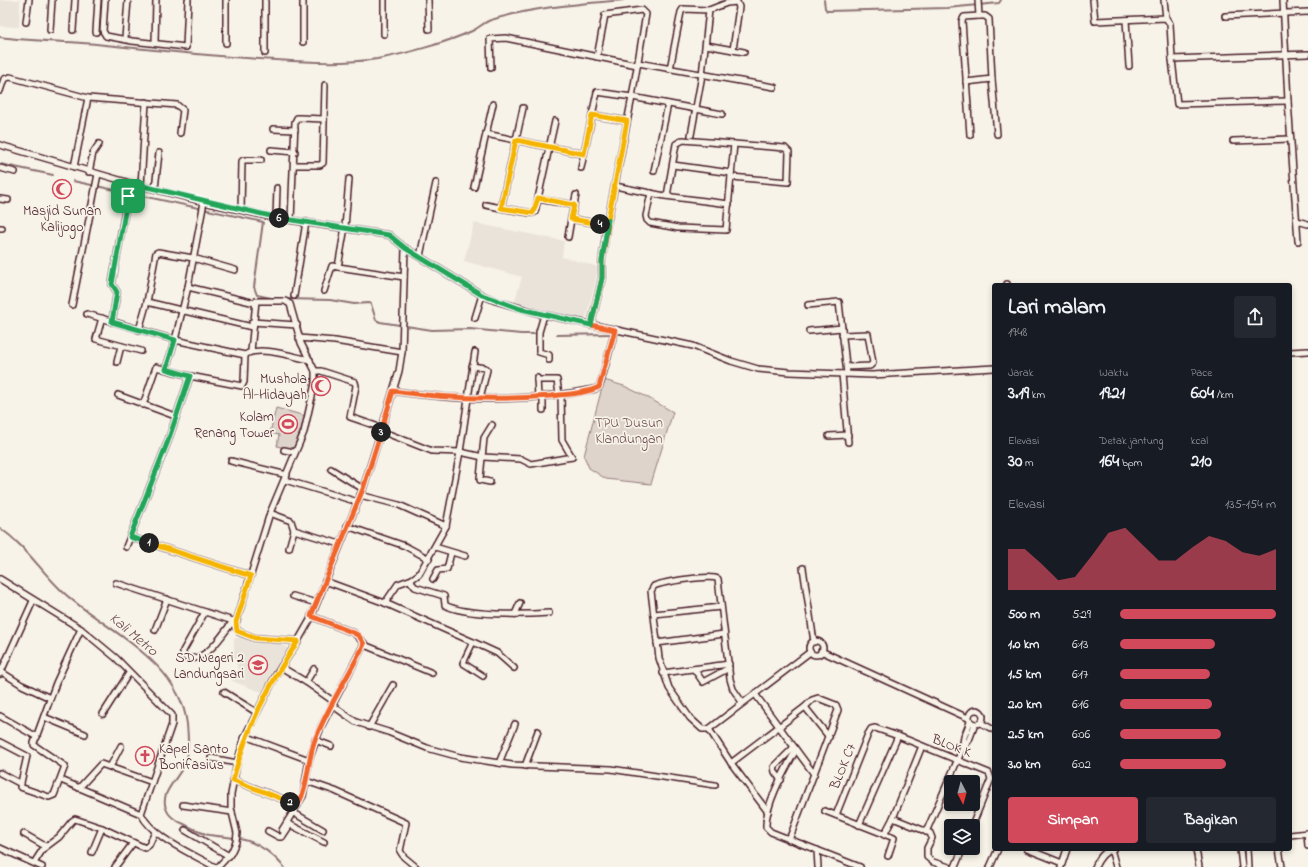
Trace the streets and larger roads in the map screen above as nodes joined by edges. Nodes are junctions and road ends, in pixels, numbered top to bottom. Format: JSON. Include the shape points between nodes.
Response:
{"nodes":[{"id":1,"x":29,"y":0,"type":"edge"},
{"id":2,"x":52,"y":0,"type":"edge"},
{"id":3,"x":75,"y":0,"type":"edge"},
{"id":4,"x":98,"y":0,"type":"edge"},
{"id":5,"x":105,"y":0,"type":"edge"},
{"id":6,"x":128,"y":0,"type":"edge"},
{"id":7,"x":156,"y":0,"type":"edge"},
{"id":8,"x":188,"y":0,"type":"edge"},
{"id":9,"x":226,"y":0,"type":"edge"},
{"id":10,"x":265,"y":0,"type":"edge"},
{"id":11,"x":303,"y":0,"type":"edge"},
{"id":12,"x":384,"y":0,"type":"edge"},
{"id":13,"x":428,"y":0,"type":"edge"},
{"id":14,"x":1093,"y":0,"type":"edge"},
{"id":15,"x":1164,"y":0,"type":"edge"},
{"id":16,"x":1283,"y":0,"type":"edge"},
{"id":17,"x":978,"y":1,"type":"edge"},
{"id":18,"x":709,"y":10,"type":"junction"},
{"id":19,"x":1308,"y":12,"type":"edge"},
{"id":20,"x":1284,"y":13,"type":"junction"},
{"id":21,"x":979,"y":16,"type":"junction"},
{"id":22,"x":1225,"y":16,"type":"dead end"},
{"id":23,"x":1166,"y":18,"type":"junction"},
{"id":24,"x":1126,"y":20,"type":"junction"},
{"id":25,"x":26,"y":22,"type":"dead end"},
{"id":26,"x":429,"y":28,"type":"dead end"},
{"id":27,"x":50,"y":30,"type":"dead end"},
{"id":28,"x":73,"y":30,"type":"dead end"},
{"id":29,"x":96,"y":32,"type":"dead end"},
{"id":30,"x":384,"y":34,"type":"dead end"},
{"id":31,"x":126,"y":38,"type":"junction"},
{"id":32,"x":303,"y":42,"type":"dead end"},
{"id":33,"x":155,"y":43,"type":"junction"},
{"id":34,"x":226,"y":43,"type":"dead end"},
{"id":35,"x":706,"y":45,"type":"junction"},
{"id":36,"x":733,"y":50,"type":"junction"},
{"id":37,"x":265,"y":52,"type":"dead end"},
{"id":38,"x":744,"y":52,"type":"dead end"},
{"id":39,"x":1286,"y":54,"type":"junction"},
{"id":40,"x":1308,"y":54,"type":"edge"},
{"id":41,"x":597,"y":56,"type":"junction"},
{"id":42,"x":1172,"y":59,"type":"junction"},
{"id":43,"x":638,"y":64,"type":"junction"},
{"id":44,"x":1129,"y":66,"type":"dead end"},
{"id":45,"x":491,"y":68,"type":"dead end"},
{"id":46,"x":670,"y":69,"type":"junction"},
{"id":47,"x":702,"y":75,"type":"junction"},
{"id":48,"x":992,"y":79,"type":"junction"},
{"id":49,"x":966,"y":82,"type":"junction"},
{"id":50,"x":325,"y":85,"type":"dead end"},
{"id":51,"x":774,"y":87,"type":"dead end"},
{"id":52,"x":0,"y":91,"type":"edge"},
{"id":53,"x":632,"y":97,"type":"junction"},
{"id":54,"x":88,"y":98,"type":"junction"},
{"id":55,"x":1288,"y":101,"type":"junction"},
{"id":56,"x":146,"y":102,"type":"junction"},
{"id":57,"x":493,"y":104,"type":"dead end"},
{"id":58,"x":668,"y":104,"type":"junction"},
{"id":59,"x":523,"y":108,"type":"dead end"},
{"id":60,"x":696,"y":109,"type":"junction"},
{"id":61,"x":722,"y":114,"type":"dead end"},
{"id":62,"x":592,"y":115,"type":"junction"},
{"id":63,"x":324,"y":119,"type":"junction"},
{"id":64,"x":555,"y":120,"type":"dead end"},
{"id":65,"x":627,"y":121,"type":"junction"},
{"id":66,"x":272,"y":129,"type":"dead end"},
{"id":67,"x":295,"y":130,"type":"junction"},
{"id":68,"x":180,"y":133,"type":"dead end"},
{"id":69,"x":486,"y":134,"type":"junction"},
{"id":70,"x":997,"y":134,"type":"dead end"},
{"id":71,"x":691,"y":135,"type":"dead end"},
{"id":72,"x":970,"y":135,"type":"dead end"},
{"id":73,"x":1290,"y":139,"type":"junction"},
{"id":74,"x":516,"y":140,"type":"junction"},
{"id":75,"x":1233,"y":141,"type":"dead end"},
{"id":76,"x":0,"y":144,"type":"edge"},
{"id":77,"x":99,"y":144,"type":"dead end"},
{"id":78,"x":734,"y":144,"type":"junction"},
{"id":79,"x":549,"y":147,"type":"junction"},
{"id":80,"x":272,"y":150,"type":"dead end"},
{"id":81,"x":295,"y":152,"type":"junction"},
{"id":82,"x":159,"y":153,"type":"dead end"},
{"id":83,"x":584,"y":154,"type":"junction"},
{"id":84,"x":261,"y":160,"type":"dead end"},
{"id":85,"x":673,"y":164,"type":"junction"},
{"id":86,"x":295,"y":165,"type":"junction"},
{"id":87,"x":0,"y":168,"type":"edge"},
{"id":88,"x":74,"y":168,"type":"junction"},
{"id":89,"x":581,"y":168,"type":"dead end"},
{"id":90,"x":654,"y":171,"type":"dead end"},
{"id":91,"x":15,"y":172,"type":"dead end"},
{"id":92,"x":89,"y":172,"type":"junction"},
{"id":93,"x":98,"y":174,"type":"junction"},
{"id":94,"x":731,"y":175,"type":"junction"},
{"id":95,"x":349,"y":179,"type":"dead end"},
{"id":96,"x":130,"y":183,"type":"junction"},
{"id":97,"x":436,"y":183,"type":"dead end"},
{"id":98,"x":141,"y":186,"type":"junction"},
{"id":99,"x":615,"y":186,"type":"junction"},
{"id":100,"x":474,"y":187,"type":"dead end"},
{"id":101,"x":277,"y":188,"type":"dead end"},
{"id":102,"x":155,"y":190,"type":"junction"},
{"id":103,"x":651,"y":193,"type":"junction"},
{"id":104,"x":576,"y":195,"type":"dead end"},
{"id":105,"x":667,"y":196,"type":"junction"},
{"id":106,"x":538,"y":198,"type":"junction"},
{"id":107,"x":0,"y":199,"type":"edge"},
{"id":108,"x":8,"y":200,"type":"dead end"},
{"id":109,"x":729,"y":204,"type":"junction"},
{"id":110,"x":574,"y":205,"type":"junction"},
{"id":111,"x":204,"y":206,"type":"junction"},
{"id":112,"x":486,"y":206,"type":"dead end"},
{"id":113,"x":501,"y":208,"type":"junction"},
{"id":114,"x":241,"y":210,"type":"junction"},
{"id":115,"x":276,"y":218,"type":"junction"},
{"id":116,"x":571,"y":219,"type":"junction"},
{"id":117,"x":291,"y":220,"type":"junction"},
{"id":118,"x":1297,"y":221,"type":"junction"},
{"id":119,"x":306,"y":222,"type":"junction"},
{"id":120,"x":1308,"y":224,"type":"edge"},
{"id":121,"x":608,"y":225,"type":"junction"},
{"id":122,"x":345,"y":227,"type":"junction"},
{"id":123,"x":568,"y":238,"type":"dead end"},
{"id":124,"x":1298,"y":241,"type":"dead end"},
{"id":125,"x":405,"y":248,"type":"junction"},
{"id":126,"x":420,"y":256,"type":"junction"},
{"id":127,"x":193,"y":258,"type":"junction"},
{"id":128,"x":338,"y":267,"type":"junction"},
{"id":129,"x":235,"y":270,"type":"dead end"},
{"id":130,"x":404,"y":277,"type":"junction"},
{"id":131,"x":188,"y":287,"type":"junction"},
{"id":132,"x":324,"y":291,"type":"dead end"},
{"id":133,"x":482,"y":295,"type":"junction"},
{"id":134,"x":294,"y":296,"type":"dead end"},
{"id":135,"x":147,"y":302,"type":"junction"},
{"id":136,"x":254,"y":303,"type":"junction"},
{"id":137,"x":72,"y":305,"type":"dead end"},
{"id":138,"x":808,"y":305,"type":"dead end"},
{"id":139,"x":182,"y":310,"type":"junction"},
{"id":140,"x":87,"y":314,"type":"dead end"},
{"id":141,"x":544,"y":315,"type":"junction"},
{"id":142,"x":102,"y":318,"type":"junction"},
{"id":143,"x":475,"y":318,"type":"dead end"},
{"id":144,"x":112,"y":322,"type":"junction"},
{"id":145,"x":252,"y":324,"type":"junction"},
{"id":146,"x":297,"y":325,"type":"junction"},
{"id":147,"x":591,"y":325,"type":"junction"},
{"id":148,"x":842,"y":328,"type":"junction"},
{"id":149,"x":139,"y":330,"type":"junction"},
{"id":150,"x":615,"y":330,"type":"junction"},
{"id":151,"x":809,"y":331,"type":"dead end"},
{"id":152,"x":842,"y":336,"type":"junction"},
{"id":153,"x":302,"y":337,"type":"junction"},
{"id":154,"x":175,"y":340,"type":"junction"},
{"id":155,"x":121,"y":346,"type":"junction"},
{"id":156,"x":141,"y":351,"type":"dead end"},
{"id":157,"x":251,"y":351,"type":"junction"},
{"id":158,"x":1308,"y":351,"type":"edge"},
{"id":159,"x":402,"y":352,"type":"junction"},
{"id":160,"x":475,"y":352,"type":"dead end"},
{"id":161,"x":1292,"y":352,"type":"edge"},
{"id":162,"x":245,"y":355,"type":"junction"},
{"id":163,"x":310,"y":360,"type":"junction"},
{"id":164,"x":549,"y":360,"type":"dead end"},
{"id":165,"x":117,"y":362,"type":"dead end"},
{"id":166,"x":472,"y":366,"type":"junction"},
{"id":167,"x":846,"y":368,"type":"junction"},
{"id":168,"x":992,"y":368,"type":"edge"},
{"id":169,"x":166,"y":369,"type":"junction"},
{"id":170,"x":317,"y":371,"type":"junction"},
{"id":171,"x":845,"y":374,"type":"junction"},
{"id":172,"x":190,"y":376,"type":"junction"},
{"id":173,"x":393,"y":391,"type":"junction"},
{"id":174,"x":118,"y":395,"type":"dead end"},
{"id":175,"x":560,"y":395,"type":"junction"},
{"id":176,"x":540,"y":397,"type":"junction"},
{"id":177,"x":468,"y":398,"type":"junction"},
{"id":178,"x":480,"y":398,"type":"junction"},
{"id":179,"x":143,"y":405,"type":"junction"},
{"id":180,"x":544,"y":410,"type":"dead end"},
{"id":181,"x":175,"y":416,"type":"junction"},
{"id":182,"x":492,"y":425,"type":"dead end"},
{"id":183,"x":382,"y":430,"type":"junction"},
{"id":184,"x":848,"y":435,"type":"junction"},
{"id":185,"x":829,"y":436,"type":"dead end"},
{"id":186,"x":848,"y":442,"type":"dead end"},
{"id":187,"x":284,"y":450,"type":"dead end"},
{"id":188,"x":294,"y":452,"type":"junction"},
{"id":189,"x":460,"y":452,"type":"junction"},
{"id":190,"x":483,"y":457,"type":"junction"},
{"id":191,"x":231,"y":461,"type":"dead end"},
{"id":192,"x":331,"y":469,"type":"dead end"},
{"id":193,"x":286,"y":477,"type":"junction"},
{"id":194,"x":490,"y":482,"type":"dead end"},
{"id":195,"x":363,"y":489,"type":"junction"},
{"id":196,"x":360,"y":495,"type":"junction"},
{"id":197,"x":358,"y":502,"type":"junction"},
{"id":198,"x":270,"y":513,"type":"junction"},
{"id":199,"x":347,"y":526,"type":"junction"},
{"id":200,"x":446,"y":526,"type":"junction"},
{"id":201,"x":294,"y":530,"type":"junction"},
{"id":202,"x":130,"y":537,"type":"junction"},
{"id":203,"x":340,"y":544,"type":"junction"},
{"id":204,"x":126,"y":547,"type":"dead end"},
{"id":205,"x":289,"y":548,"type":"dead end"},
{"id":206,"x":435,"y":548,"type":"junction"},
{"id":207,"x":451,"y":553,"type":"junction"},
{"id":208,"x":465,"y":556,"type":"dead end"},
{"id":209,"x":429,"y":559,"type":"junction"},
{"id":210,"x":803,"y":568,"type":"dead end"},
{"id":211,"x":251,"y":576,"type":"junction"},
{"id":212,"x":0,"y":579,"type":"edge"},
{"id":213,"x":412,"y":579,"type":"junction"},
{"id":214,"x":433,"y":579,"type":"dead end"},
{"id":215,"x":325,"y":581,"type":"junction"},
{"id":216,"x":116,"y":583,"type":"dead end"},
{"id":217,"x":293,"y":596,"type":"dead end"},
{"id":218,"x":167,"y":599,"type":"junction"},
{"id":219,"x":34,"y":601,"type":"junction"},
{"id":220,"x":316,"y":603,"type":"junction"},
{"id":221,"x":385,"y":603,"type":"junction"},
{"id":222,"x":520,"y":603,"type":"dead end"},
{"id":223,"x":721,"y":607,"type":"junction"},
{"id":224,"x":205,"y":612,"type":"junction"},
{"id":225,"x":549,"y":613,"type":"dead end"},
{"id":226,"x":515,"y":614,"type":"junction"},
{"id":227,"x":654,"y":614,"type":"junction"},
{"id":228,"x":311,"y":616,"type":"junction"},
{"id":229,"x":234,"y":621,"type":"junction"},
{"id":230,"x":81,"y":629,"type":"junction"},
{"id":231,"x":155,"y":630,"type":"dead end"},
{"id":232,"x":724,"y":634,"type":"junction"},
{"id":233,"x":298,"y":641,"type":"junction"},
{"id":234,"x":474,"y":642,"type":"junction"},
{"id":235,"x":814,"y":642,"type":"junction"},
{"id":236,"x":657,"y":643,"type":"junction"},
{"id":237,"x":364,"y":644,"type":"junction"},
{"id":238,"x":821,"y":651,"type":"junction"},
{"id":239,"x":810,"y":652,"type":"junction"},
{"id":240,"x":281,"y":666,"type":"junction"},
{"id":241,"x":729,"y":666,"type":"junction"},
{"id":242,"x":514,"y":668,"type":"dead end"},
{"id":243,"x":721,"y":668,"type":"junction"},
{"id":244,"x":314,"y":669,"type":"dead end"},
{"id":245,"x":694,"y":669,"type":"junction"},
{"id":246,"x":0,"y":672,"type":"edge"},
{"id":247,"x":129,"y":673,"type":"junction"},
{"id":248,"x":432,"y":673,"type":"dead end"},
{"id":249,"x":663,"y":673,"type":"junction"},
{"id":250,"x":483,"y":676,"type":"dead end"},
{"id":251,"x":306,"y":682,"type":"junction"},
{"id":252,"x":393,"y":685,"type":"dead end"},
{"id":253,"x":224,"y":692,"type":"dead end"},
{"id":254,"x":755,"y":694,"type":"junction"},
{"id":255,"x":50,"y":698,"type":"junction"},
{"id":256,"x":742,"y":702,"type":"junction"},
{"id":257,"x":332,"y":703,"type":"junction"},
{"id":258,"x":805,"y":707,"type":"junction"},
{"id":259,"x":256,"y":712,"type":"junction"},
{"id":260,"x":103,"y":714,"type":"dead end"},
{"id":261,"x":0,"y":716,"type":"edge"},
{"id":262,"x":44,"y":717,"type":"junction"},
{"id":263,"x":971,"y":722,"type":"junction"},
{"id":264,"x":981,"y":722,"type":"junction"},
{"id":265,"x":515,"y":724,"type":"dead end"},
{"id":266,"x":779,"y":726,"type":"junction"},
{"id":267,"x":369,"y":727,"type":"junction"},
{"id":268,"x":874,"y":728,"type":"joint"},
{"id":269,"x":709,"y":729,"type":"junction"},
{"id":270,"x":992,"y":729,"type":"edge"},
{"id":271,"x":538,"y":731,"type":"dead end"},
{"id":272,"x":85,"y":734,"type":"dead end"},
{"id":273,"x":245,"y":736,"type":"junction"},
{"id":274,"x":898,"y":736,"type":"junction"},
{"id":275,"x":37,"y":737,"type":"junction"},
{"id":276,"x":829,"y":737,"type":"junction"},
{"id":277,"x":315,"y":740,"type":"junction"},
{"id":278,"x":0,"y":742,"type":"edge"},
{"id":279,"x":121,"y":746,"type":"dead end"},
{"id":280,"x":331,"y":746,"type":"dead end"},
{"id":281,"x":922,"y":746,"type":"junction"},
{"id":282,"x":795,"y":749,"type":"junction"},
{"id":283,"x":211,"y":758,"type":"dead end"},
{"id":284,"x":309,"y":760,"type":"junction"},
{"id":285,"x":957,"y":760,"type":"junction"},
{"id":286,"x":731,"y":763,"type":"junction"},
{"id":287,"x":237,"y":764,"type":"junction"},
{"id":288,"x":499,"y":764,"type":"junction"},
{"id":289,"x":525,"y":766,"type":"junction"},
{"id":290,"x":110,"y":767,"type":"junction"},
{"id":291,"x":0,"y":773,"type":"edge"},
{"id":292,"x":814,"y":774,"type":"junction"},
{"id":293,"x":61,"y":780,"type":"junction"},
{"id":294,"x":233,"y":780,"type":"junction"},
{"id":295,"x":781,"y":780,"type":"junction"},
{"id":296,"x":306,"y":781,"type":"junction"},
{"id":297,"x":152,"y":782,"type":"junction"},
{"id":298,"x":21,"y":784,"type":"junction"},
{"id":299,"x":715,"y":785,"type":"dead end"},
{"id":300,"x":79,"y":788,"type":"junction"},
{"id":301,"x":183,"y":805,"type":"dead end"},
{"id":302,"x":298,"y":805,"type":"junction"},
{"id":303,"x":825,"y":811,"type":"dead end"},
{"id":304,"x":232,"y":812,"type":"junction"},
{"id":305,"x":768,"y":812,"type":"junction"},
{"id":306,"x":294,"y":813,"type":"junction"},
{"id":307,"x":140,"y":814,"type":"junction"},
{"id":308,"x":836,"y":815,"type":"junction"},
{"id":309,"x":893,"y":818,"type":"junction"},
{"id":310,"x":975,"y":819,"type":"edge"},
{"id":311,"x":289,"y":824,"type":"junction"},
{"id":312,"x":859,"y":825,"type":"junction"},
{"id":313,"x":102,"y":828,"type":"junction"},
{"id":314,"x":185,"y":830,"type":"dead end"},
{"id":315,"x":282,"y":830,"type":"dead end"},
{"id":316,"x":323,"y":830,"type":"dead end"},
{"id":317,"x":268,"y":831,"type":"dead end"},
{"id":318,"x":155,"y":832,"type":"junction"},
{"id":319,"x":926,"y":832,"type":"junction"},
{"id":320,"x":1307,"y":833,"type":"edge"},
{"id":321,"x":24,"y":834,"type":"dead end"},
{"id":322,"x":884,"y":835,"type":"junction"},
{"id":323,"x":1292,"y":835,"type":"edge"},
{"id":324,"x":789,"y":840,"type":"junction"},
{"id":325,"x":324,"y":842,"type":"dead end"},
{"id":326,"x":133,"y":843,"type":"junction"},
{"id":327,"x":45,"y":846,"type":"junction"},
{"id":328,"x":1308,"y":846,"type":"edge"},
{"id":329,"x":0,"y":848,"type":"edge"},
{"id":330,"x":816,"y":850,"type":"junction"},
{"id":331,"x":997,"y":851,"type":"edge"},
{"id":332,"x":1031,"y":851,"type":"edge"},
{"id":333,"x":1066,"y":851,"type":"edge"},
{"id":334,"x":1109,"y":851,"type":"edge"},
{"id":335,"x":1112,"y":851,"type":"edge"},
{"id":336,"x":1196,"y":851,"type":"edge"},
{"id":337,"x":1240,"y":851,"type":"edge"},
{"id":338,"x":1246,"y":851,"type":"edge"},
{"id":339,"x":1279,"y":851,"type":"edge"},
{"id":340,"x":92,"y":852,"type":"dead end"},
{"id":341,"x":959,"y":855,"type":"edge"},
{"id":342,"x":229,"y":856,"type":"junction"},
{"id":343,"x":888,"y":856,"type":"dead end"},
{"id":344,"x":34,"y":863,"type":"junction"},
{"id":345,"x":1062,"y":865,"type":"edge"},
{"id":346,"x":42,"y":867,"type":"edge"},
{"id":347,"x":116,"y":867,"type":"edge"},
{"id":348,"x":216,"y":867,"type":"edge"},
{"id":349,"x":416,"y":867,"type":"edge"},
{"id":350,"x":818,"y":867,"type":"edge"},
{"id":351,"x":860,"y":867,"type":"edge"},
{"id":352,"x":949,"y":867,"type":"edge"},
{"id":353,"x":955,"y":867,"type":"edge"},
{"id":354,"x":990,"y":867,"type":"edge"},
{"id":355,"x":1095,"y":867,"type":"edge"},
{"id":356,"x":1116,"y":867,"type":"edge"},
{"id":357,"x":1199,"y":867,"type":"edge"},
{"id":358,"x":1242,"y":867,"type":"edge"},
{"id":359,"x":1248,"y":867,"type":"edge"},
{"id":360,"x":1282,"y":867,"type":"edge"}],
"edges":[{"from":1,"to":25,"type":"street"},
{"from":2,"to":27,"type":"street"},
{"from":3,"to":28,"type":"street"},
{"from":4,"to":29,"type":"street"},
{"from":5,"to":31,"type":"street","via":[[104,34]]},
{"from":6,"to":31,"type":"street"},
{"from":7,"to":33,"type":"street"},
{"from":8,"to":33,"type":"street","via":[[187,46]]},
{"from":9,"to":34,"type":"street"},
{"from":10,"to":37,"type":"street"},
{"from":11,"to":32,"type":"street"},
{"from":12,"to":30,"type":"street"},
{"from":13,"to":26,"type":"street"},
{"from":14,"to":24,"type":"street","via":[[1095,21]]},
{"from":15,"to":23,"type":"street"},
{"from":16,"to":20,"type":"street"},
{"from":17,"to":21,"type":"street"},
{"from":18,"to":35,"type":"street"},
{"from":18,"to":36,"type":"street","via":[[737,2]]},
{"from":18,"to":46,"type":"street","via":[[682,10]]},
{"from":19,"to":20,"type":"street"},
{"from":20,"to":22,"type":"street"},
{"from":20,"to":39,"type":"street"},
{"from":21,"to":48,"type":"street","via":[[988,19]]},
{"from":21,"to":49,"type":"street","via":[[964,17],[962,21]]},
{"from":23,"to":24,"type":"street"},
{"from":23,"to":42,"type":"street","via":[[1170,24]]},
{"from":24,"to":44,"type":"street"},
{"from":31,"to":33,"type":"street"},
{"from":35,"to":36,"type":"street"},
{"from":35,"to":47,"type":"street"},
{"from":36,"to":38,"type":"street"},
{"from":39,"to":40,"type":"street"},
{"from":39,"to":42,"type":"street"},
{"from":39,"to":55,"type":"street"},
{"from":41,"to":43,"type":"street"},
{"from":41,"to":43,"type":"street","via":[[604,15],[642,10],[646,14]]},
{"from":41,"to":45,"type":"street","via":[[507,38],[492,38],[489,41]]},
{"from":42,"to":55,"type":"street","via":[[1177,104]]},
{"from":43,"to":46,"type":"street"},
{"from":43,"to":53,"type":"street"},
{"from":46,"to":47,"type":"street"},
{"from":47,"to":51,"type":"street"},
{"from":47,"to":60,"type":"street"},
{"from":48,"to":49,"type":"street"},
{"from":48,"to":70,"type":"street"},
{"from":49,"to":72,"type":"street"},
{"from":50,"to":63,"type":"street"},
{"from":52,"to":54,"type":"street","via":[[4,79],[10,77]]},
{"from":53,"to":58,"type":"street"},
{"from":53,"to":62,"type":"street","via":[[597,92]]},
{"from":53,"to":65,"type":"street"},
{"from":54,"to":56,"type":"street"},
{"from":54,"to":88,"type":"street"},
{"from":55,"to":73,"type":"street"},
{"from":56,"to":68,"type":"street","via":[[181,107]]},
{"from":56,"to":98,"type":"street"},
{"from":57,"to":69,"type":"street"},
{"from":58,"to":60,"type":"street"},
{"from":58,"to":90,"type":"street"},
{"from":59,"to":74,"type":"street"},
{"from":60,"to":61,"type":"street"},
{"from":60,"to":71,"type":"street"},
{"from":62,"to":65,"type":"street"},
{"from":62,"to":83,"type":"street"},
{"from":63,"to":67,"type":"street","via":[[297,118]]},
{"from":63,"to":86,"type":"street","via":[[323,163]]},
{"from":64,"to":79,"type":"street"},
{"from":65,"to":99,"type":"street"},
{"from":66,"to":67,"type":"street"},
{"from":67,"to":81,"type":"street"},
{"from":69,"to":74,"type":"street"},
{"from":69,"to":100,"type":"street"},
{"from":73,"to":75,"type":"street"},
{"from":73,"to":118,"type":"street"},
{"from":74,"to":79,"type":"street"},
{"from":74,"to":113,"type":"street"},
{"from":76,"to":88,"type":"street"},
{"from":77,"to":92,"type":"street","via":[[93,154]]},
{"from":78,"to":85,"type":"street","via":[[679,141],[676,144]]},
{"from":78,"to":94,"type":"street"},
{"from":78,"to":94,"type":"street","via":[[788,149],[789,179],[786,182]]},
{"from":79,"to":83,"type":"street"},
{"from":79,"to":106,"type":"street"},
{"from":80,"to":81,"type":"street"},
{"from":81,"to":86,"type":"street"},
{"from":82,"to":102,"type":"street"},
{"from":83,"to":89,"type":"street"},
{"from":84,"to":114,"type":"street","via":[[242,161]]},
{"from":85,"to":94,"type":"street"},
{"from":85,"to":105,"type":"street"},
{"from":86,"to":117,"type":"street"},
{"from":87,"to":91,"type":"street"},
{"from":88,"to":92,"type":"street"},
{"from":92,"to":93,"type":"street"},
{"from":93,"to":96,"type":"street"},
{"from":93,"to":137,"type":"street"},
{"from":94,"to":109,"type":"street"},
{"from":95,"to":122,"type":"street"},
{"from":96,"to":98,"type":"street"},
{"from":96,"to":144,"type":"street","via":[[112,284],[117,292]]},
{"from":97,"to":126,"type":"street"},
{"from":98,"to":102,"type":"street"},
{"from":99,"to":103,"type":"street"},
{"from":99,"to":121,"type":"street"},
{"from":101,"to":115,"type":"street"},
{"from":102,"to":111,"type":"street"},
{"from":103,"to":105,"type":"street"},
{"from":103,"to":109,"type":"street","via":[[647,220],[672,227],[726,230]]},
{"from":104,"to":110,"type":"street"},
{"from":105,"to":109,"type":"street"},
{"from":106,"to":110,"type":"street"},
{"from":106,"to":113,"type":"street","via":[[533,213]]},
{"from":107,"to":108,"type":"street"},
{"from":110,"to":116,"type":"street"},
{"from":111,"to":114,"type":"street"},
{"from":111,"to":127,"type":"street"},
{"from":112,"to":113,"type":"street"},
{"from":114,"to":115,"type":"street"},
{"from":115,"to":117,"type":"street"},
{"from":116,"to":121,"type":"street"},
{"from":116,"to":123,"type":"street"},
{"from":117,"to":119,"type":"street"},
{"from":118,"to":120,"type":"street"},
{"from":118,"to":124,"type":"street"},
{"from":119,"to":122,"type":"street"},
{"from":119,"to":134,"type":"street"},
{"from":121,"to":147,"type":"street","via":[[602,278]]},
{"from":122,"to":125,"type":"street","via":[[389,235]]},
{"from":122,"to":128,"type":"street"},
{"from":125,"to":126,"type":"street"},
{"from":125,"to":130,"type":"street"},
{"from":126,"to":133,"type":"street"},
{"from":127,"to":129,"type":"street"},
{"from":127,"to":131,"type":"street"},
{"from":127,"to":135,"type":"street","via":[[161,251],[156,253]]},
{"from":128,"to":130,"type":"street"},
{"from":128,"to":132,"type":"street","via":[[331,267]]},
{"from":130,"to":159,"type":"street"},
{"from":131,"to":136,"type":"street"},
{"from":131,"to":139,"type":"street"},
{"from":133,"to":141,"type":"street"},
{"from":133,"to":143,"type":"street"},
{"from":135,"to":139,"type":"street"},
{"from":135,"to":149,"type":"street"},
{"from":136,"to":145,"type":"street"},
{"from":136,"to":146,"type":"street","via":[[258,300],[287,302],[292,307]]},
{"from":138,"to":148,"type":"street","via":[[839,302]]},
{"from":139,"to":145,"type":"street"},
{"from":139,"to":154,"type":"street"},
{"from":140,"to":142,"type":"street"},
{"from":141,"to":147,"type":"street"},
{"from":141,"to":164,"type":"street","via":[[539,332],[539,352],[549,355]]},
{"from":142,"to":144,"type":"street"},
{"from":142,"to":155,"type":"street","via":[[96,339]]},
{"from":144,"to":149,"type":"street"},
{"from":145,"to":146,"type":"street"},
{"from":145,"to":157,"type":"street"},
{"from":146,"to":153,"type":"street"},
{"from":147,"to":150,"type":"street"},
{"from":148,"to":151,"type":"street"},
{"from":148,"to":152,"type":"street"},
{"from":149,"to":154,"type":"street"},
{"from":150,"to":171,"type":"street","via":[[693,346],[758,369]]},
{"from":150,"to":175,"type":"street","via":[[599,387]]},
{"from":152,"to":167,"type":"street"},
{"from":152,"to":167,"type":"street","via":[[868,334],[873,363],[870,366]]},
{"from":153,"to":159,"type":"street"},
{"from":153,"to":163,"type":"street","via":[[305,354]]},
{"from":154,"to":162,"type":"street"},
{"from":154,"to":169,"type":"street"},
{"from":155,"to":156,"type":"street"},
{"from":155,"to":165,"type":"street"},
{"from":157,"to":162,"type":"street"},
{"from":157,"to":163,"type":"street"},
{"from":158,"to":161,"type":"street"},
{"from":159,"to":173,"type":"street"},
{"from":160,"to":166,"type":"street"},
{"from":162,"to":172,"type":"street","via":[[242,386]]},
{"from":163,"to":170,"type":"street"},
{"from":166,"to":177,"type":"street"},
{"from":166,"to":178,"type":"street","via":[[487,369]]},
{"from":167,"to":171,"type":"street"},
{"from":168,"to":171,"type":"street","via":[[883,375]]},
{"from":169,"to":172,"type":"street"},
{"from":169,"to":179,"type":"street","via":[[159,366],[154,370]]},
{"from":170,"to":183,"type":"street","via":[[355,382],[350,417]]},
{"from":170,"to":188,"type":"street","via":[[304,432]]},
{"from":171,"to":184,"type":"street"},
{"from":172,"to":181,"type":"street"},
{"from":173,"to":177,"type":"street","via":[[434,397]]},
{"from":173,"to":183,"type":"street"},
{"from":174,"to":179,"type":"street"},
{"from":175,"to":176,"type":"street"},
{"from":175,"to":176,"type":"street","via":[[557,380],[537,379]]},
{"from":175,"to":190,"type":"street","via":[[562,440],[572,457],[531,464],[521,459]]},
{"from":176,"to":178,"type":"street"},
{"from":176,"to":180,"type":"street"},
{"from":177,"to":178,"type":"street"},
{"from":177,"to":189,"type":"street"},
{"from":179,"to":181,"type":"street"},
{"from":181,"to":202,"type":"street"},
{"from":182,"to":190,"type":"street","via":[[484,438]]},
{"from":183,"to":189,"type":"street","via":[[432,450]]},
{"from":183,"to":195,"type":"street"},
{"from":184,"to":185,"type":"street"},
{"from":184,"to":186,"type":"street"},
{"from":187,"to":188,"type":"street"},
{"from":188,"to":193,"type":"street"},
{"from":189,"to":190,"type":"street"},
{"from":189,"to":200,"type":"street"},
{"from":190,"to":194,"type":"street","via":[[480,480]]},
{"from":191,"to":193,"type":"street"},
{"from":192,"to":195,"type":"street"},
{"from":193,"to":197,"type":"street"},
{"from":193,"to":198,"type":"street"},
{"from":195,"to":196,"type":"street"},
{"from":196,"to":197,"type":"street"},
{"from":196,"to":200,"type":"street","via":[[399,505]]},
{"from":197,"to":199,"type":"street"},
{"from":198,"to":201,"type":"street","via":[[291,521]]},
{"from":198,"to":211,"type":"street"},
{"from":199,"to":203,"type":"street"},
{"from":199,"to":209,"type":"street","via":[[405,546]]},
{"from":200,"to":206,"type":"street"},
{"from":201,"to":203,"type":"street"},
{"from":201,"to":205,"type":"street"},
{"from":202,"to":204,"type":"street"},
{"from":202,"to":211,"type":"street"},
{"from":203,"to":215,"type":"street"},
{"from":206,"to":207,"type":"street"},
{"from":206,"to":209,"type":"street"},
{"from":207,"to":208,"type":"street"},
{"from":207,"to":214,"type":"street","via":[[447,569],[438,570]]},
{"from":209,"to":213,"type":"street","via":[[419,574]]},
{"from":210,"to":235,"type":"street"},
{"from":211,"to":229,"type":"street"},
{"from":212,"to":219,"type":"street"},
{"from":213,"to":221,"type":"street","via":[[398,584]]},
{"from":213,"to":226,"type":"street","via":[[415,587],[444,596],[446,606]]},
{"from":215,"to":220,"type":"street"},
{"from":215,"to":221,"type":"street"},
{"from":216,"to":218,"type":"street"},
{"from":217,"to":220,"type":"street"},
{"from":218,"to":224,"type":"street"},
{"from":218,"to":231,"type":"street"},
{"from":219,"to":230,"type":"street"},
{"from":219,"to":246,"type":"street"},
{"from":220,"to":228,"type":"street"},
{"from":221,"to":234,"type":"street"},
{"from":222,"to":226,"type":"street"},
{"from":223,"to":227,"type":"street"},
{"from":223,"to":227,"type":"street","via":[[718,579],[710,577],[654,586],[651,591]]},
{"from":223,"to":232,"type":"street"},
{"from":224,"to":229,"type":"street"},
{"from":224,"to":229,"type":"street","via":[[183,651],[186,658],[204,655]]},
{"from":225,"to":226,"type":"street"},
{"from":227,"to":236,"type":"street"},
{"from":228,"to":233,"type":"street"},
{"from":228,"to":237,"type":"street","via":[[354,633]]},
{"from":229,"to":233,"type":"street","via":[[237,631],[245,635]]},
{"from":230,"to":247,"type":"street","via":[[116,658]]},
{"from":230,"to":255,"type":"street"},
{"from":232,"to":236,"type":"street"},
{"from":232,"to":241,"type":"street"},
{"from":233,"to":240,"type":"street"},
{"from":234,"to":242,"type":"street","via":[[497,654]]},
{"from":234,"to":250,"type":"street","via":[[463,663]]},
{"from":235,"to":238,"type":"street","via":[[822,645]]},
{"from":235,"to":239,"type":"street","via":[[810,645]]},
{"from":236,"to":249,"type":"street"},
{"from":237,"to":248,"type":"street"},
{"from":237,"to":257,"type":"street"},
{"from":238,"to":239,"type":"street","via":[[816,655]]},
{"from":238,"to":263,"type":"street"},
{"from":239,"to":254,"type":"street"},
{"from":240,"to":251,"type":"street"},
{"from":240,"to":259,"type":"street"},
{"from":241,"to":243,"type":"street"},
{"from":241,"to":256,"type":"street","via":[[732,684]]},
{"from":243,"to":245,"type":"street"},
{"from":243,"to":245,"type":"street","via":[[704,682]]},
{"from":244,"to":251,"type":"street"},
{"from":245,"to":249,"type":"street"},
{"from":246,"to":255,"type":"street"},
{"from":247,"to":260,"type":"street"},
{"from":247,"to":297,"type":"street","via":[[173,717]]},
{"from":249,"to":269,"type":"street","via":[[671,693],[690,718],[699,728]]},
{"from":251,"to":257,"type":"street"},
{"from":252,"to":267,"type":"street"},
{"from":253,"to":259,"type":"street"},
{"from":254,"to":256,"type":"street"},
{"from":254,"to":266,"type":"street"},
{"from":255,"to":262,"type":"street"},
{"from":256,"to":269,"type":"street"},
{"from":257,"to":267,"type":"street","via":[[356,722]]},
{"from":257,"to":277,"type":"street"},
{"from":258,"to":266,"type":"street"},
{"from":258,"to":276,"type":"street"},
{"from":258,"to":276,"type":"street","via":[[818,698],[837,706]]},
{"from":259,"to":273,"type":"street"},
{"from":261,"to":275,"type":"street"},
{"from":262,"to":272,"type":"street"},
{"from":262,"to":275,"type":"street"},
{"from":263,"to":264,"type":"street"},
{"from":263,"to":264,"type":"street","via":[[970,712],[979,711],[983,716]]},
{"from":263,"to":285,"type":"street","via":[[969,740]]},
{"from":264,"to":270,"type":"street"},
{"from":265,"to":288,"type":"street"},
{"from":266,"to":282,"type":"street"},
{"from":266,"to":286,"type":"street"},
{"from":267,"to":288,"type":"street","via":[[427,748]]},
{"from":268,"to":274,"type":"street","name":"BLOK K"},
{"from":268,"to":308,"type":"street","name":"BLOK C7","via":[[868,734]]},
{"from":269,"to":286,"type":"street"},
{"from":271,"to":289,"type":"street"},
{"from":273,"to":284,"type":"street"},
{"from":273,"to":287,"type":"street"},
{"from":274,"to":281,"type":"street","name":"BLOK K"},
{"from":274,"to":312,"type":"street"},
{"from":275,"to":293,"type":"street","via":[[34,745],[65,766]]},
{"from":276,"to":292,"type":"street"},
{"from":277,"to":280,"type":"street"},
{"from":277,"to":284,"type":"street"},
{"from":278,"to":298,"type":"street","via":[[27,756]]},
{"from":279,"to":290,"type":"street"},
{"from":281,"to":285,"type":"street","name":"BLOK K"},
{"from":281,"to":309,"type":"street"},
{"from":282,"to":292,"type":"street"},
{"from":282,"to":295,"type":"street"},
{"from":282,"to":295,"type":"street","via":[[774,767]]},
{"from":283,"to":287,"type":"street"},
{"from":284,"to":296,"type":"street"},
{"from":285,"to":310,"type":"street","name":"BLOK K","via":[[986,771],[991,778]]},
{"from":285,"to":319,"type":"street"},
{"from":286,"to":305,"type":"street"},
{"from":287,"to":294,"type":"street"},
{"from":288,"to":289,"type":"street"},
{"from":289,"to":299,"type":"street","via":[[611,769]]},
{"from":290,"to":297,"type":"street"},
{"from":290,"to":300,"type":"street","via":[[99,764]]},
{"from":291,"to":298,"type":"street"},
{"from":292,"to":324,"type":"street"},
{"from":293,"to":298,"type":"street","via":[[54,795],[49,797],[24,789],[20,787]]},
{"from":293,"to":300,"type":"street"},
{"from":294,"to":302,"type":"street"},
{"from":294,"to":304,"type":"street","via":[[230,804]]},
{"from":295,"to":305,"type":"street"},
{"from":296,"to":302,"type":"street"},
{"from":296,"to":349,"type":"street","via":[[335,791],[406,823],[400,851]]},
{"from":297,"to":307,"type":"street"},
{"from":300,"to":307,"type":"street"},
{"from":301,"to":304,"type":"street"},
{"from":302,"to":306,"type":"street"},
{"from":303,"to":308,"type":"street"},
{"from":304,"to":342,"type":"street","via":[[237,833],[236,842]]},
{"from":305,"to":324,"type":"street","via":[[766,825],[771,832]]},
{"from":306,"to":311,"type":"street"},
{"from":306,"to":316,"type":"street"},
{"from":307,"to":318,"type":"street"},
{"from":308,"to":312,"type":"street"},
{"from":309,"to":319,"type":"street"},
{"from":309,"to":322,"type":"street"},
{"from":311,"to":315,"type":"street"},
{"from":311,"to":317,"type":"street","via":[[281,838]]},
{"from":311,"to":325,"type":"street"},
{"from":312,"to":322,"type":"street"},
{"from":313,"to":326,"type":"street"},
{"from":313,"to":327,"type":"street","via":[[76,819],[59,837]]},
{"from":313,"to":340,"type":"street"},
{"from":314,"to":342,"type":"street"},
{"from":318,"to":326,"type":"street","via":[[146,848]]},
{"from":318,"to":348,"type":"street"},
{"from":319,"to":352,"type":"street","via":[[932,836],[926,854],[934,862]]},
{"from":320,"to":323,"type":"street"},
{"from":320,"to":328,"type":"street"},
{"from":321,"to":327,"type":"street"},
{"from":322,"to":343,"type":"street","via":[[895,839]]},
{"from":324,"to":330,"type":"street"},
{"from":326,"to":347,"type":"street"},
{"from":327,"to":344,"type":"street"},
{"from":329,"to":344,"type":"street"},
{"from":330,"to":350,"type":"street"},
{"from":330,"to":351,"type":"street"},
{"from":331,"to":354,"type":"street"},
{"from":332,"to":345,"type":"street"},
{"from":333,"to":345,"type":"street"},
{"from":334,"to":355,"type":"street","via":[[1100,856]]},
{"from":335,"to":356,"type":"street"},
{"from":336,"to":357,"type":"street"},
{"from":337,"to":358,"type":"street"},
{"from":338,"to":359,"type":"street"},
{"from":339,"to":360,"type":"street"},
{"from":341,"to":353,"type":"street"},
{"from":342,"to":348,"type":"street"},
{"from":344,"to":346,"type":"street"}]}
